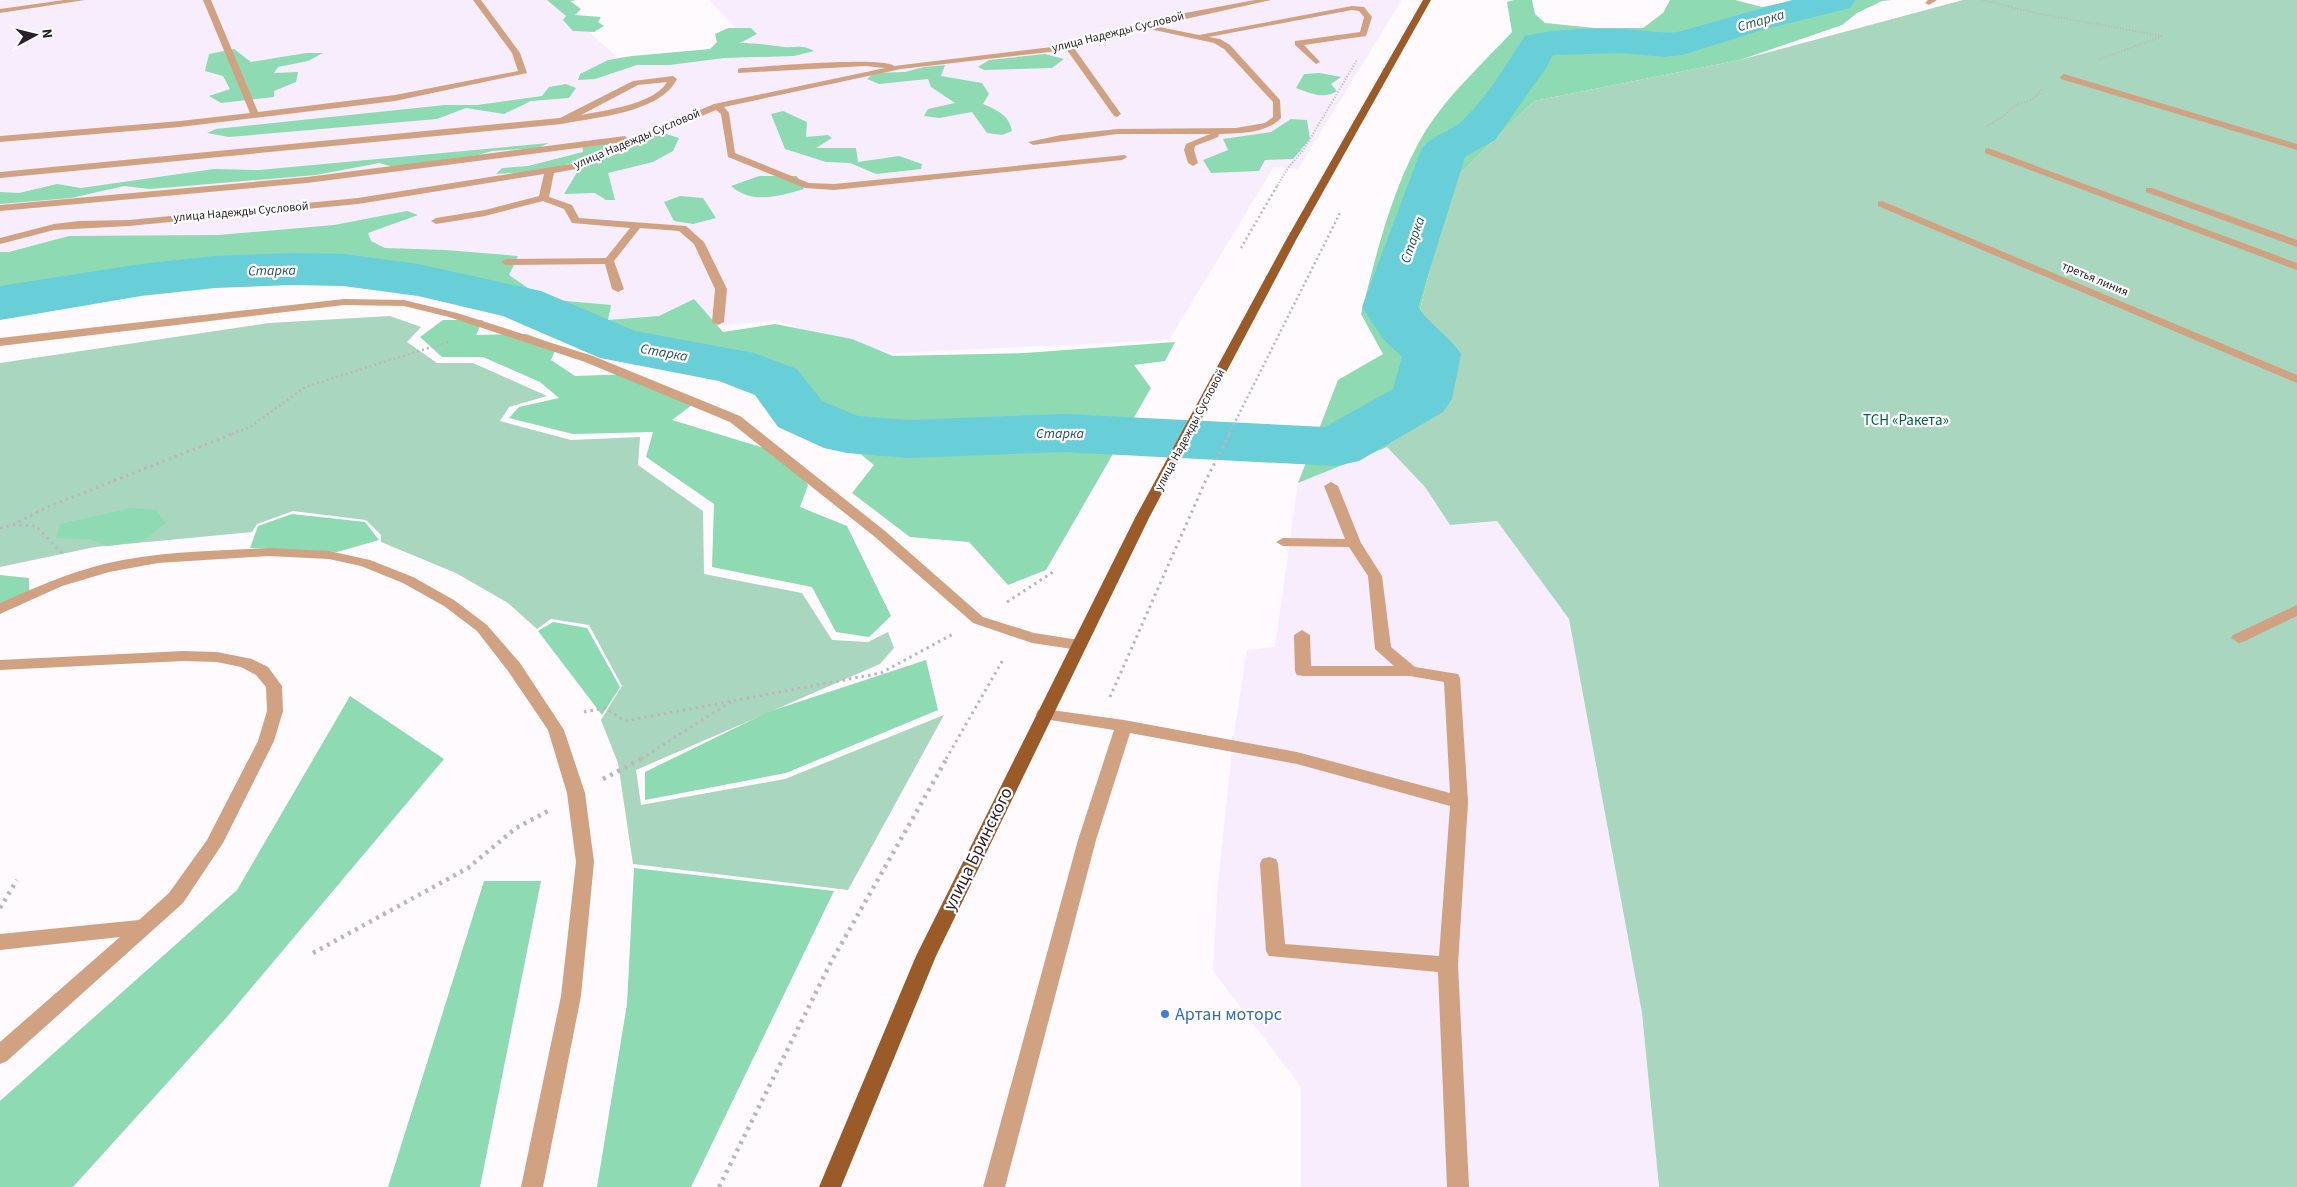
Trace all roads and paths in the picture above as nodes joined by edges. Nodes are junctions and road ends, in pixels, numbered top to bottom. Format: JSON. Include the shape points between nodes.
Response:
{"nodes":[{"id":1,"x":81,"y":0,"type":"edge"},
{"id":2,"x":207,"y":0,"type":"edge"},
{"id":3,"x":477,"y":0,"type":"edge"},
{"id":4,"x":1268,"y":0,"type":"edge"},
{"id":5,"x":1427,"y":0,"type":"edge"},
{"id":6,"x":0,"y":11,"type":"edge"},
{"id":7,"x":1144,"y":26,"type":"junction"},
{"id":8,"x":1198,"y":37,"type":"junction"},
{"id":9,"x":1069,"y":47,"type":"junction"},
{"id":10,"x":1359,"y":57,"type":"dead end"},
{"id":11,"x":1316,"y":62,"type":"dead end"},
{"id":12,"x":901,"y":68,"type":"junction"},
{"id":13,"x":741,"y":71,"type":"dead end"},
{"id":14,"x":2064,"y":77,"type":"dead end"},
{"id":15,"x":717,"y":106,"type":"junction"},
{"id":16,"x":1117,"y":114,"type":"dead end"},
{"id":17,"x":255,"y":115,"type":"junction"},
{"id":18,"x":562,"y":121,"type":"junction"},
{"id":19,"x":1221,"y":132,"type":"junction"},
{"id":20,"x":646,"y":136,"type":"junction"},
{"id":21,"x":0,"y":139,"type":"edge"},
{"id":22,"x":1033,"y":142,"type":"dead end"},
{"id":23,"x":2297,"y":148,"type":"edge"},
{"id":24,"x":1988,"y":151,"type":"dead end"},
{"id":25,"x":1122,"y":157,"type":"dead end"},
{"id":26,"x":1193,"y":163,"type":"dead end"},
{"id":27,"x":549,"y":172,"type":"junction"},
{"id":28,"x":0,"y":174,"type":"edge"},
{"id":29,"x":2149,"y":190,"type":"dead end"},
{"id":30,"x":544,"y":198,"type":"junction"},
{"id":31,"x":1882,"y":204,"type":"dead end"},
{"id":32,"x":1344,"y":206,"type":"dead end"},
{"id":33,"x":0,"y":208,"type":"edge"},
{"id":34,"x":436,"y":221,"type":"dead end"},
{"id":35,"x":636,"y":227,"type":"junction"},
{"id":36,"x":0,"y":242,"type":"edge"},
{"id":37,"x":2297,"y":244,"type":"edge"},
{"id":38,"x":1241,"y":248,"type":"dead end"},
{"id":39,"x":608,"y":261,"type":"junction"},
{"id":40,"x":506,"y":262,"type":"dead end"},
{"id":41,"x":2297,"y":267,"type":"edge"},
{"id":42,"x":618,"y":289,"type":"dead end"},
{"id":43,"x":718,"y":322,"type":"dead end"},
{"id":44,"x":493,"y":328,"type":"junction"},
{"id":45,"x":0,"y":342,"type":"edge"},
{"id":46,"x":2297,"y":379,"type":"edge"},
{"id":47,"x":1331,"y":486,"type":"dead end"},
{"id":48,"x":1142,"y":518,"type":"joint"},
{"id":49,"x":14,"y":525,"type":"junction"},
{"id":50,"x":0,"y":528,"type":"edge"},
{"id":51,"x":1283,"y":542,"type":"dead end"},
{"id":52,"x":1354,"y":543,"type":"junction"},
{"id":53,"x":68,"y":559,"type":"dead end"},
{"id":54,"x":1053,"y":572,"type":"dead end"},
{"id":55,"x":0,"y":609,"type":"edge"},
{"id":56,"x":2297,"y":610,"type":"edge"},
{"id":57,"x":978,"y":620,"type":"junction"},
{"id":58,"x":1019,"y":633,"type":"junction"},
{"id":59,"x":1302,"y":635,"type":"dead end"},
{"id":60,"x":2239,"y":638,"type":"dead end"},
{"id":61,"x":1078,"y":646,"type":"junction"},
{"id":62,"x":0,"y":665,"type":"edge"},
{"id":63,"x":1410,"y":671,"type":"junction"},
{"id":64,"x":735,"y":699,"type":"junction"},
{"id":65,"x":584,"y":712,"type":"dead end"},
{"id":66,"x":1044,"y":714,"type":"junction"},
{"id":67,"x":1098,"y":723,"type":"junction"},
{"id":68,"x":1124,"y":726,"type":"junction"},
{"id":69,"x":576,"y":793,"type":"junction"},
{"id":70,"x":1459,"y":802,"type":"junction"},
{"id":71,"x":1269,"y":864,"type":"dead end"},
{"id":72,"x":17,"y":880,"type":"dead end"},
{"id":73,"x":0,"y":908,"type":"edge"},
{"id":74,"x":142,"y":927,"type":"junction"},
{"id":75,"x":0,"y":942,"type":"edge"},
{"id":76,"x":313,"y":954,"type":"dead end"},
{"id":77,"x":1448,"y":965,"type":"junction"},
{"id":78,"x":0,"y":1055,"type":"edge"},
{"id":79,"x":532,"y":1187,"type":"edge"},
{"id":80,"x":719,"y":1187,"type":"edge"},
{"id":81,"x":830,"y":1187,"type":"edge"},
{"id":82,"x":994,"y":1187,"type":"edge"},
{"id":83,"x":1458,"y":1187,"type":"edge"}],
"edges":[{"from":1,"to":6,"type":"street"},
{"from":2,"to":17,"type":"street"},
{"from":3,"to":17,"type":"street","via":[[516,53],[523,73],[394,98]]},
{"from":4,"to":7,"type":"street","name":"улица Надежды Сусловой"},
{"from":5,"to":48,"type":"main road","name":"улица Надежды Сусловой","via":[[1291,240]]},
{"from":7,"to":8,"type":"street"},
{"from":7,"to":9,"type":"street","name":"улица Надежды Сусловой"},
{"from":8,"to":11,"type":"street","via":[[1352,8],[1361,9],[1368,17],[1363,34],[1298,43]]},
{"from":8,"to":19,"type":"street","via":[[1227,47],[1277,102],[1274,123]]},
{"from":9,"to":12,"type":"street","name":"улица Надежды Сусловой"},
{"from":9,"to":16,"type":"street"},
{"from":10,"to":38,"type":"path"},
{"from":12,"to":13,"type":"street","via":[[865,64]]},
{"from":12,"to":15,"type":"street","name":"улица Надежды Сусловой"},
{"from":14,"to":23,"type":"street"},
{"from":15,"to":20,"type":"street","name":"улица Надежды Сусловой"},
{"from":15,"to":25,"type":"street","via":[[726,113],[731,155],[808,186],[834,187]]},
{"from":17,"to":21,"type":"street"},
{"from":18,"to":18,"type":"street","via":[[646,102],[666,92],[673,79],[636,83]]},
{"from":18,"to":28,"type":"street"},
{"from":19,"to":22,"type":"street","via":[[1149,130],[1075,134]]},
{"from":19,"to":26,"type":"street","via":[[1191,144],[1189,150]]},
{"from":20,"to":27,"type":"street","name":"улица Надежды Сусловой","via":[[573,167]]},
{"from":20,"to":33,"type":"street","via":[[307,180]]},
{"from":24,"to":41,"type":"street"},
{"from":27,"to":30,"type":"street"},
{"from":27,"to":36,"type":"street","name":"улица Надежды Сусловой","via":[[461,183],[358,202],[54,227]]},
{"from":29,"to":37,"type":"street"},
{"from":30,"to":34,"type":"street"},
{"from":30,"to":35,"type":"street","via":[[568,207],[576,221]]},
{"from":31,"to":46,"type":"street","name":"третья линия"},
{"from":32,"to":67,"type":"path","via":[[1186,524]]},
{"from":35,"to":39,"type":"street"},
{"from":35,"to":43,"type":"street","via":[[682,228],[699,242],[721,290]]},
{"from":39,"to":40,"type":"street"},
{"from":39,"to":42,"type":"street"},
{"from":44,"to":45,"type":"street","via":[[404,303],[344,302]]},
{"from":44,"to":49,"type":"path","via":[[305,387],[250,427],[45,508]]},
{"from":44,"to":57,"type":"street","via":[[588,359],[735,419],[880,534]]},
{"from":47,"to":52,"type":"street"},
{"from":48,"to":61,"type":"main road","name":"улица Бринского"},
{"from":49,"to":50,"type":"path"},
{"from":49,"to":53,"type":"path","via":[[36,526]]},
{"from":51,"to":52,"type":"street"},
{"from":52,"to":63,"type":"street","via":[[1375,576],[1383,649]]},
{"from":54,"to":57,"type":"path"},
{"from":55,"to":69,"type":"street","via":[[57,583],[107,568],[158,559],[269,552],[329,555],[365,563],[408,580],[449,603],[482,628],[514,667],[556,730]]},
{"from":56,"to":60,"type":"street"},
{"from":57,"to":58,"type":"street"},
{"from":57,"to":64,"type":"path","via":[[882,674]]},
{"from":58,"to":61,"type":"street"},
{"from":58,"to":80,"type":"path","via":[[831,962]]},
{"from":59,"to":63,"type":"street","via":[[1303,671]]},
{"from":61,"to":66,"type":"main road","name":"улица Бринского"},
{"from":62,"to":74,"type":"street","via":[[217,657],[246,663],[262,671],[274,686],[275,711],[266,741],[214,843],[176,898]]},
{"from":63,"to":70,"type":"street","via":[[1452,678]]},
{"from":64,"to":65,"type":"path","via":[[625,721],[605,708]]},
{"from":64,"to":69,"type":"path","via":[[645,757]]},
{"from":66,"to":67,"type":"street"},
{"from":66,"to":81,"type":"main road","name":"улица Бринского","via":[[926,956]]},
{"from":67,"to":68,"type":"street"},
{"from":68,"to":70,"type":"street","via":[[1297,758]]},
{"from":68,"to":82,"type":"street","via":[[1087,840]]},
{"from":69,"to":76,"type":"path","via":[[516,828],[468,868]]},
{"from":69,"to":79,"type":"street","via":[[585,862],[571,996]]},
{"from":70,"to":77,"type":"street"},
{"from":71,"to":77,"type":"street","via":[[1276,951]]},
{"from":72,"to":73,"type":"path"},
{"from":74,"to":75,"type":"street"},
{"from":74,"to":78,"type":"street"},
{"from":77,"to":83,"type":"street"}]}
